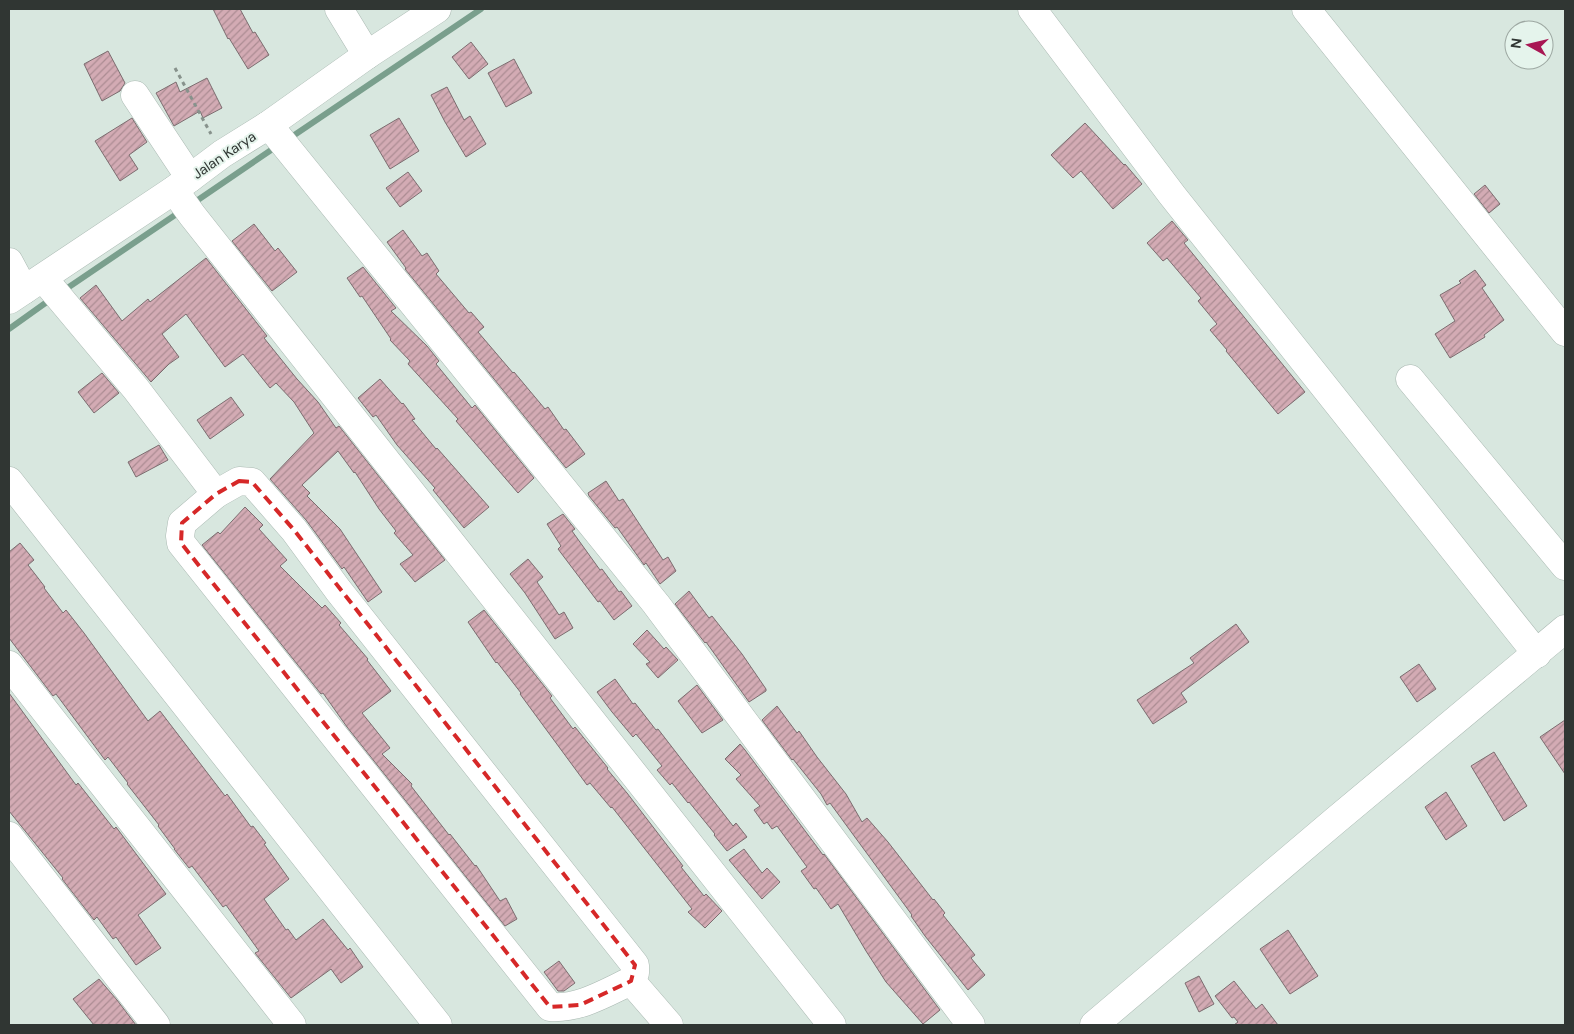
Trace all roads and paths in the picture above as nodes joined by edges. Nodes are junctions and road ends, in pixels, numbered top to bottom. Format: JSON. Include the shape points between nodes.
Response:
{"nodes":[{"id":1,"x":339,"y":9,"type":"edge"},
{"id":2,"x":437,"y":9,"type":"edge"},
{"id":3,"x":1032,"y":9,"type":"edge"},
{"id":4,"x":1306,"y":9,"type":"edge"},
{"id":5,"x":367,"y":55,"type":"junction"},
{"id":6,"x":175,"y":68,"type":"dead end"},
{"id":7,"x":135,"y":95,"type":"dead end"},
{"id":8,"x":272,"y":130,"type":"junction"},
{"id":9,"x":222,"y":154,"type":"junction"},
{"id":10,"x":184,"y":195,"type":"junction"},
{"id":11,"x":9,"y":262,"type":"edge"},
{"id":12,"x":37,"y":291,"type":"edge"},
{"id":13,"x":1565,"y":332,"type":"edge"},
{"id":14,"x":1410,"y":378,"type":"dead end"},
{"id":15,"x":9,"y":481,"type":"edge"},
{"id":16,"x":216,"y":494,"type":"junction"},
{"id":17,"x":1565,"y":566,"type":"edge"},
{"id":18,"x":1565,"y":629,"type":"edge"},
{"id":19,"x":1537,"y":654,"type":"junction"},
{"id":20,"x":9,"y":664,"type":"edge"},
{"id":21,"x":9,"y":836,"type":"edge"},
{"id":22,"x":632,"y":981,"type":"junction"},
{"id":23,"x":156,"y":1025,"type":"edge"},
{"id":24,"x":292,"y":1025,"type":"edge"},
{"id":25,"x":438,"y":1025,"type":"edge"},
{"id":26,"x":669,"y":1025,"type":"edge"},
{"id":27,"x":832,"y":1025,"type":"edge"},
{"id":28,"x":971,"y":1025,"type":"edge"},
{"id":29,"x":1094,"y":1025,"type":"edge"}],
"edges":[{"from":1,"to":5,"type":"street"},
{"from":2,"to":5,"type":"street","name":"Jalan Karya"},
{"from":3,"to":19,"type":"street","via":[[1172,195]]},
{"from":4,"to":13,"type":"street"},
{"from":5,"to":8,"type":"street","name":"Jalan Karya"},
{"from":6,"to":9,"type":"path"},
{"from":7,"to":10,"type":"street"},
{"from":8,"to":9,"type":"street","name":"Jalan Karya"},
{"from":8,"to":28,"type":"street","via":[[656,604]]},
{"from":9,"to":10,"type":"street","name":"Jalan Karya"},
{"from":10,"to":12,"type":"street","name":"Jalan Karya"},
{"from":10,"to":27,"type":"street"},
{"from":11,"to":12,"type":"street"},
{"from":12,"to":16,"type":"street","via":[[136,389]]},
{"from":14,"to":17,"type":"street"},
{"from":15,"to":25,"type":"street"},
{"from":16,"to":22,"type":"street","via":[[239,481],[252,482],[294,530],[635,965]]},
{"from":16,"to":22,"type":"street","via":[[182,523],[181,543],[550,1007],[580,1005]]},
{"from":18,"to":19,"type":"street"},
{"from":19,"to":29,"type":"street"},
{"from":20,"to":24,"type":"street"},
{"from":21,"to":23,"type":"street"},
{"from":22,"to":26,"type":"street"}]}
